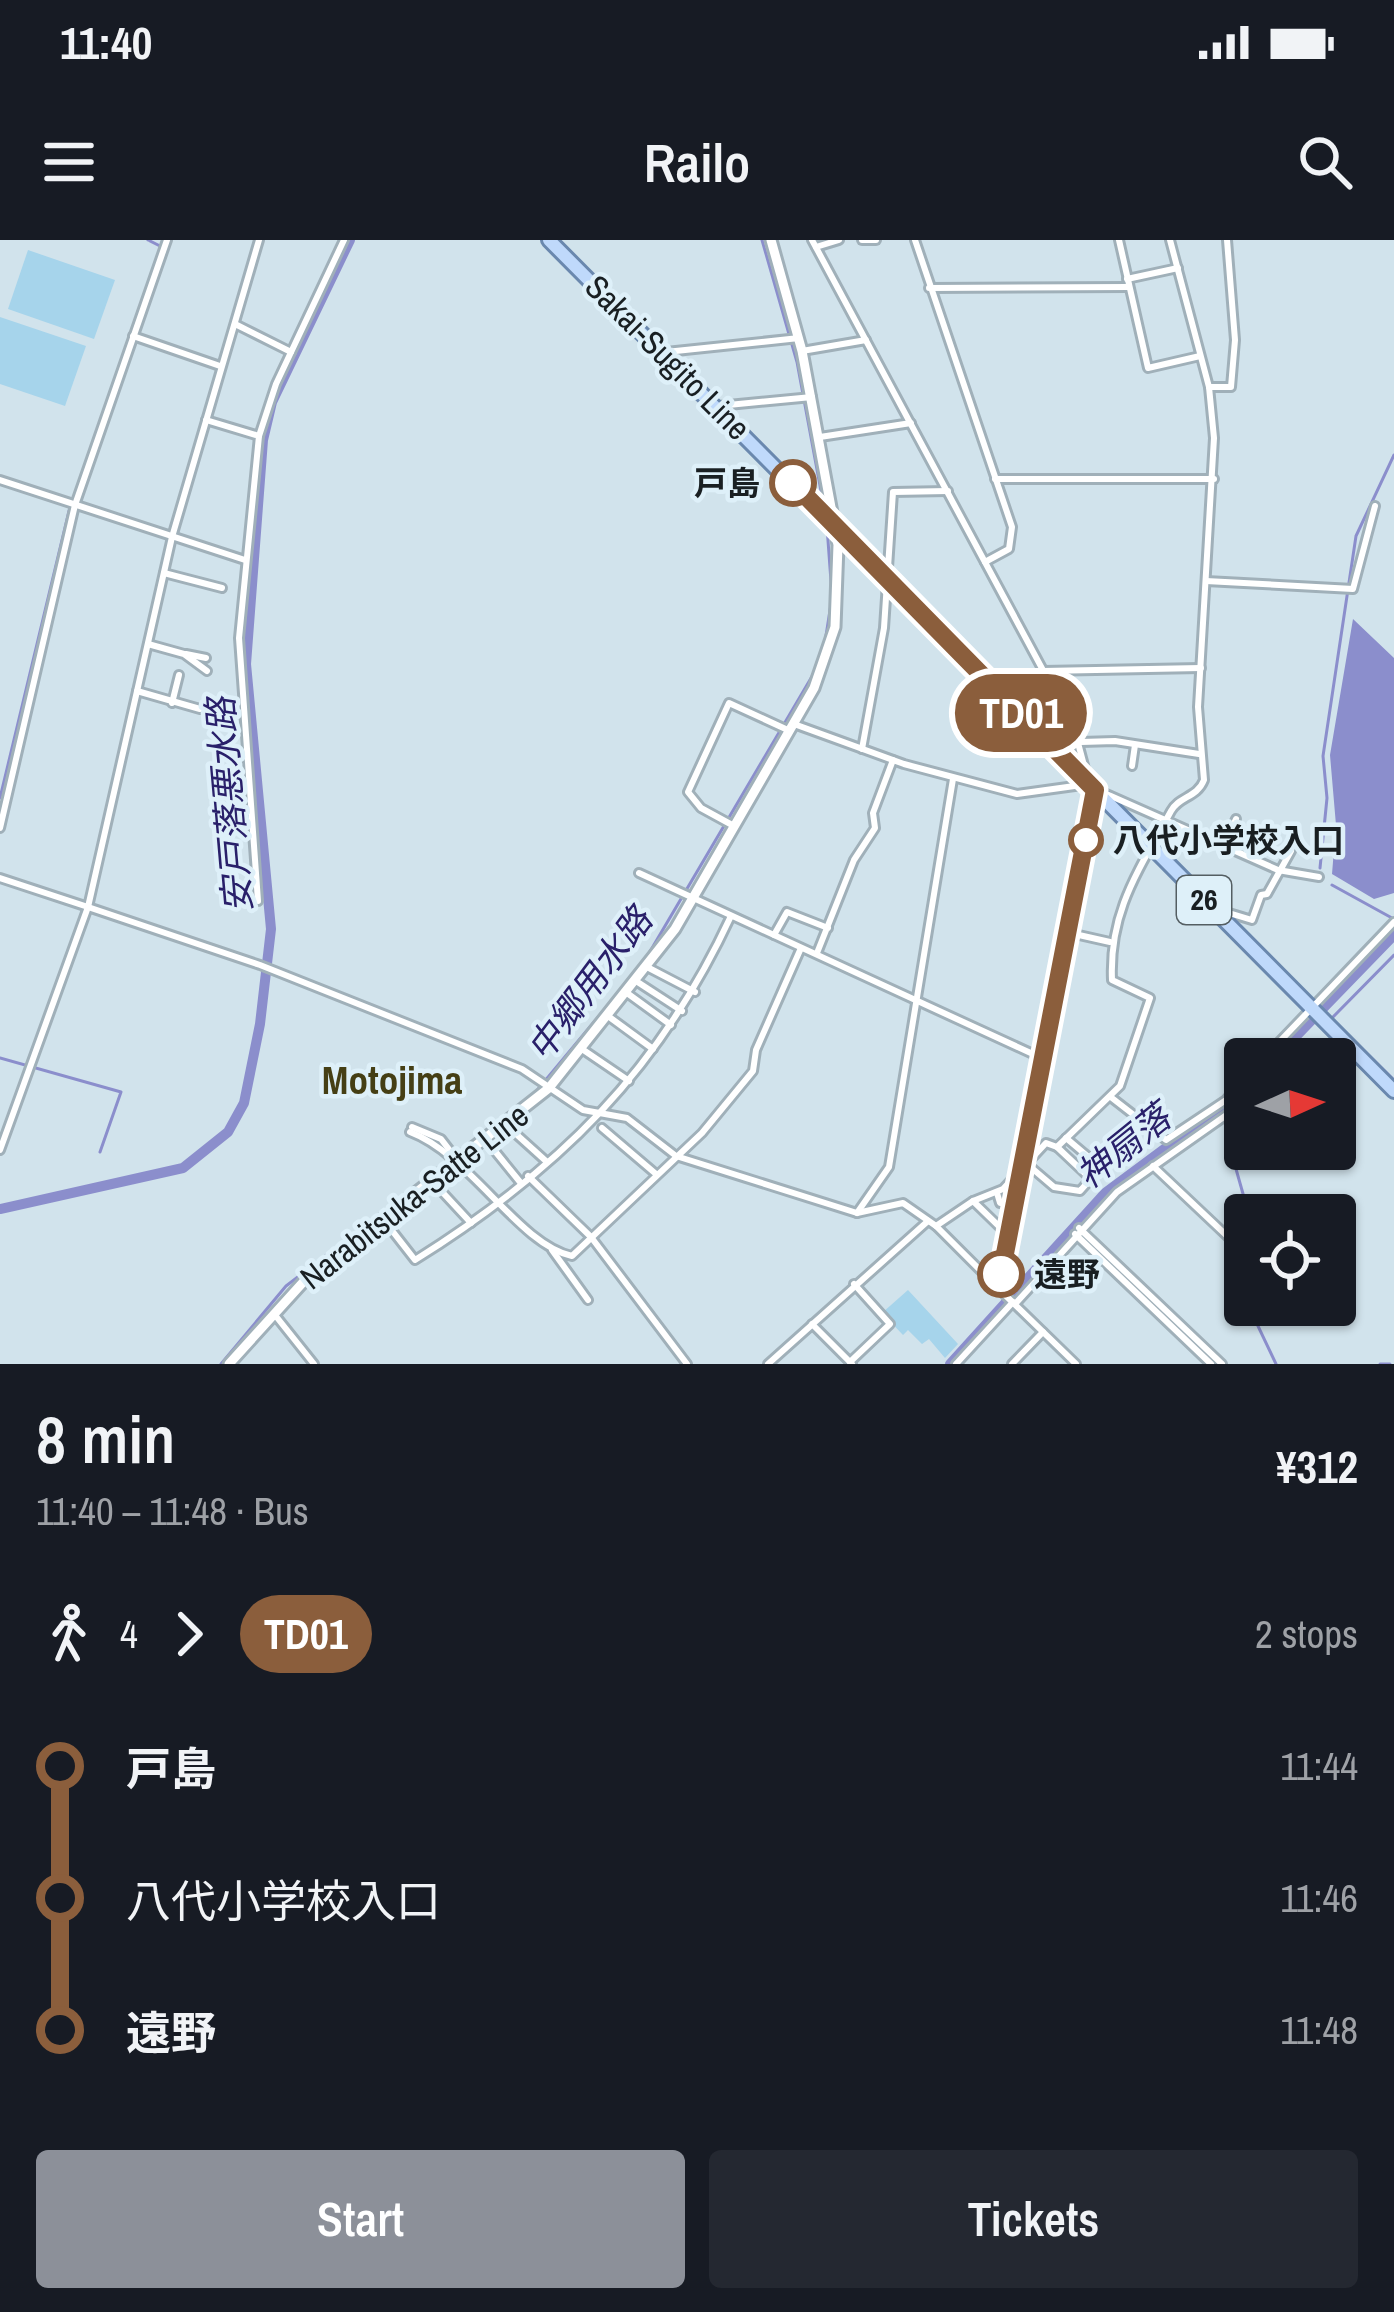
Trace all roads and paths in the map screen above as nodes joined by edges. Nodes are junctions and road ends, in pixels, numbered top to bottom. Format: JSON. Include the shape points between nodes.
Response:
{"nodes":[{"id":1,"x":166,"y":240,"type":"edge"},
{"id":2,"x":259,"y":240,"type":"edge"},
{"id":3,"x":344,"y":240,"type":"edge"},
{"id":4,"x":549,"y":240,"type":"edge"},
{"id":5,"x":771,"y":240,"type":"edge"},
{"id":6,"x":838,"y":240,"type":"edge"},
{"id":7,"x":862,"y":240,"type":"edge"},
{"id":8,"x":875,"y":240,"type":"edge"},
{"id":9,"x":915,"y":240,"type":"edge"},
{"id":10,"x":1119,"y":240,"type":"edge"},
{"id":11,"x":1170,"y":240,"type":"edge"},
{"id":12,"x":1227,"y":240,"type":"edge"},
{"id":13,"x":814,"y":244,"type":"edge"},
{"id":14,"x":1178,"y":268,"type":"junction"},
{"id":15,"x":1128,"y":283,"type":"junction"},
{"id":16,"x":929,"y":288,"type":"junction"},
{"id":17,"x":234,"y":323,"type":"junction"},
{"id":18,"x":133,"y":336,"type":"junction"},
{"id":19,"x":799,"y":338,"type":"junction"},
{"id":20,"x":866,"y":340,"type":"junction"},
{"id":21,"x":802,"y":351,"type":"junction"},
{"id":22,"x":291,"y":352,"type":"junction"},
{"id":23,"x":665,"y":352,"type":"junction"},
{"id":24,"x":1200,"y":356,"type":"junction"},
{"id":25,"x":221,"y":366,"type":"junction"},
{"id":26,"x":1209,"y":387,"type":"junction"},
{"id":27,"x":812,"y":398,"type":"junction"},
{"id":28,"x":718,"y":406,"type":"junction"},
{"id":29,"x":206,"y":420,"type":"junction"},
{"id":30,"x":911,"y":423,"type":"junction"},
{"id":31,"x":259,"y":436,"type":"junction"},
{"id":32,"x":820,"y":436,"type":"junction"},
{"id":33,"x":995,"y":479,"type":"junction"},
{"id":34,"x":1214,"y":479,"type":"junction"},
{"id":35,"x":0,"y":480,"type":"edge"},
{"id":36,"x":829,"y":490,"type":"junction"},
{"id":37,"x":948,"y":491,"type":"junction"},
{"id":38,"x":809,"y":499,"type":"junction"},
{"id":39,"x":74,"y":505,"type":"junction"},
{"id":40,"x":1375,"y":506,"type":"dead end"},
{"id":41,"x":835,"y":525,"type":"junction"},
{"id":42,"x":172,"y":537,"type":"junction"},
{"id":43,"x":245,"y":560,"type":"junction"},
{"id":44,"x":985,"y":562,"type":"junction"},
{"id":45,"x":164,"y":573,"type":"junction"},
{"id":46,"x":889,"y":579,"type":"junction"},
{"id":47,"x":1206,"y":580,"type":"junction"},
{"id":48,"x":221,"y":588,"type":"dead end"},
{"id":49,"x":148,"y":644,"type":"junction"},
{"id":50,"x":184,"y":653,"type":"junction"},
{"id":51,"x":206,"y":658,"type":"dead end"},
{"id":52,"x":1202,"y":668,"type":"junction"},
{"id":53,"x":207,"y":671,"type":"dead end"},
{"id":54,"x":1043,"y":671,"type":"junction"},
{"id":55,"x":179,"y":675,"type":"dead end"},
{"id":56,"x":137,"y":691,"type":"junction"},
{"id":57,"x":257,"y":701,"type":"dead end"},
{"id":58,"x":243,"y":702,"type":"junction"},
{"id":59,"x":172,"y":703,"type":"junction"},
{"id":60,"x":200,"y":709,"type":"dead end"},
{"id":61,"x":792,"y":727,"type":"junction"},
{"id":62,"x":1081,"y":742,"type":"junction"},
{"id":63,"x":1135,"y":746,"type":"junction"},
{"id":64,"x":862,"y":749,"type":"junction"},
{"id":65,"x":1199,"y":754,"type":"junction"},
{"id":66,"x":893,"y":760,"type":"junction"},
{"id":67,"x":1132,"y":766,"type":"dead end"},
{"id":68,"x":953,"y":779,"type":"junction"},
{"id":69,"x":1092,"y":787,"type":"junction"},
{"id":70,"x":1168,"y":819,"type":"junction"},
{"id":71,"x":1236,"y":819,"type":"dead end"},
{"id":72,"x":734,"y":826,"type":"junction"},
{"id":73,"x":0,"y":828,"type":"edge"},
{"id":74,"x":1224,"y":845,"type":"junction"},
{"id":75,"x":1151,"y":847,"type":"junction"},
{"id":76,"x":1291,"y":851,"type":"dead end"},
{"id":77,"x":1283,"y":871,"type":"junction"},
{"id":78,"x":639,"y":873,"type":"dead end"},
{"id":79,"x":1319,"y":877,"type":"dead end"},
{"id":80,"x":0,"y":878,"type":"edge"},
{"id":81,"x":693,"y":898,"type":"junction"},
{"id":82,"x":258,"y":901,"type":"dead end"},
{"id":83,"x":88,"y":907,"type":"junction"},
{"id":84,"x":1213,"y":908,"type":"junction"},
{"id":85,"x":730,"y":916,"type":"junction"},
{"id":86,"x":1394,"y":922,"type":"edge"},
{"id":87,"x":828,"y":928,"type":"junction"},
{"id":88,"x":1070,"y":933,"type":"junction"},
{"id":89,"x":774,"y":935,"type":"junction"},
{"id":90,"x":1110,"y":942,"type":"junction"},
{"id":91,"x":801,"y":948,"type":"junction"},
{"id":92,"x":816,"y":955,"type":"junction"},
{"id":93,"x":647,"y":967,"type":"junction"},
{"id":94,"x":636,"y":981,"type":"junction"},
{"id":95,"x":695,"y":992,"type":"junction"},
{"id":96,"x":627,"y":993,"type":"junction"},
{"id":97,"x":917,"y":1001,"type":"junction"},
{"id":98,"x":682,"y":1011,"type":"junction"},
{"id":99,"x":1315,"y":1012,"type":"junction"},
{"id":100,"x":608,"y":1016,"type":"junction"},
{"id":101,"x":671,"y":1025,"type":"junction"},
{"id":102,"x":1286,"y":1038,"type":"edge"},
{"id":103,"x":582,"y":1048,"type":"junction"},
{"id":104,"x":653,"y":1049,"type":"junction"},
{"id":105,"x":1046,"y":1060,"type":"junction"},
{"id":106,"x":628,"y":1081,"type":"junction"},
{"id":107,"x":549,"y":1088,"type":"junction"},
{"id":108,"x":1394,"y":1090,"type":"edge"},
{"id":109,"x":1112,"y":1098,"type":"junction"},
{"id":110,"x":1224,"y":1100,"type":"edge"},
{"id":111,"x":1218,"y":1106,"type":"junction"},
{"id":112,"x":602,"y":1113,"type":"junction"},
{"id":113,"x":1224,"y":1114,"type":"joint"},
{"id":114,"x":506,"y":1125,"type":"junction"},
{"id":115,"x":602,"y":1128,"type":"dead end"},
{"id":116,"x":411,"y":1130,"type":"dead end"},
{"id":117,"x":1066,"y":1138,"type":"junction"},
{"id":118,"x":487,"y":1140,"type":"junction"},
{"id":119,"x":1057,"y":1147,"type":"junction"},
{"id":120,"x":0,"y":1150,"type":"edge"},
{"id":121,"x":676,"y":1156,"type":"junction"},
{"id":122,"x":454,"y":1158,"type":"junction"},
{"id":123,"x":547,"y":1162,"type":"junction"},
{"id":124,"x":1027,"y":1164,"type":"junction"},
{"id":125,"x":1153,"y":1166,"type":"junction"},
{"id":126,"x":656,"y":1174,"type":"junction"},
{"id":127,"x":528,"y":1176,"type":"junction"},
{"id":128,"x":1092,"y":1180,"type":"junction"},
{"id":129,"x":433,"y":1182,"type":"junction"},
{"id":130,"x":520,"y":1182,"type":"junction"},
{"id":131,"x":997,"y":1193,"type":"junction"},
{"id":132,"x":500,"y":1201,"type":"junction"},
{"id":133,"x":974,"y":1201,"type":"junction"},
{"id":134,"x":1018,"y":1203,"type":"junction"},
{"id":135,"x":857,"y":1213,"type":"junction"},
{"id":136,"x":383,"y":1219,"type":"junction"},
{"id":137,"x":932,"y":1223,"type":"junction"},
{"id":138,"x":472,"y":1224,"type":"junction"},
{"id":139,"x":1077,"y":1231,"type":"junction"},
{"id":140,"x":1224,"y":1233,"type":"edge"},
{"id":141,"x":591,"y":1237,"type":"junction"},
{"id":142,"x":1010,"y":1237,"type":"junction"},
{"id":143,"x":550,"y":1247,"type":"junction"},
{"id":144,"x":854,"y":1284,"type":"junction"},
{"id":145,"x":1001,"y":1291,"type":"junction"},
{"id":146,"x":588,"y":1300,"type":"dead end"},
{"id":147,"x":1014,"y":1304,"type":"junction"},
{"id":148,"x":272,"y":1312,"type":"junction"},
{"id":149,"x":812,"y":1324,"type":"junction"},
{"id":150,"x":1043,"y":1332,"type":"junction"},
{"id":151,"x":851,"y":1363,"type":"edge"},
{"id":152,"x":230,"y":1364,"type":"edge"},
{"id":153,"x":314,"y":1364,"type":"edge"},
{"id":154,"x":687,"y":1364,"type":"edge"},
{"id":155,"x":769,"y":1364,"type":"edge"},
{"id":156,"x":956,"y":1364,"type":"edge"},
{"id":157,"x":1012,"y":1364,"type":"edge"},
{"id":158,"x":1076,"y":1364,"type":"edge"},
{"id":159,"x":1211,"y":1364,"type":"edge"},
{"id":160,"x":1222,"y":1364,"type":"edge"}],
"edges":[{"from":1,"to":18,"type":"street"},
{"from":2,"to":17,"type":"street"},
{"from":3,"to":22,"type":"street"},
{"from":4,"to":23,"type":"main road","name":"Sakai-Sugito Line","number":"26"},
{"from":5,"to":19,"type":"main road","name":"Narabitsuka-Satte Line"},
{"from":6,"to":13,"type":"street"},
{"from":7,"to":8,"type":"street"},
{"from":9,"to":16,"type":"street"},
{"from":10,"to":15,"type":"street"},
{"from":11,"to":14,"type":"street"},
{"from":12,"to":26,"type":"street","via":[[1231,387]]},
{"from":13,"to":20,"type":"street"},
{"from":14,"to":15,"type":"street"},
{"from":14,"to":24,"type":"street"},
{"from":15,"to":16,"type":"street"},
{"from":15,"to":24,"type":"street","via":[[1148,368]]},
{"from":16,"to":33,"type":"street"},
{"from":17,"to":22,"type":"street"},
{"from":17,"to":25,"type":"street"},
{"from":18,"to":25,"type":"street"},
{"from":18,"to":39,"type":"street"},
{"from":19,"to":21,"type":"main road","name":"Narabitsuka-Satte Line"},
{"from":19,"to":23,"type":"street"},
{"from":20,"to":21,"type":"street"},
{"from":20,"to":30,"type":"street"},
{"from":21,"to":27,"type":"main road","name":"Narabitsuka-Satte Line"},
{"from":22,"to":31,"type":"street"},
{"from":23,"to":28,"type":"main road","name":"Sakai-Sugito Line","number":"26"},
{"from":24,"to":26,"type":"street"},
{"from":25,"to":29,"type":"street"},
{"from":26,"to":34,"type":"street"},
{"from":27,"to":28,"type":"street"},
{"from":27,"to":32,"type":"main road","name":"Narabitsuka-Satte Line"},
{"from":28,"to":38,"type":"main road","name":"Sakai-Sugito Line","number":"26"},
{"from":29,"to":31,"type":"street"},
{"from":29,"to":42,"type":"street"},
{"from":30,"to":32,"type":"street"},
{"from":30,"to":37,"type":"street"},
{"from":31,"to":43,"type":"street"},
{"from":32,"to":36,"type":"main road","name":"Narabitsuka-Satte Line"},
{"from":33,"to":34,"type":"street"},
{"from":33,"to":44,"type":"street","via":[[1013,542]]},
{"from":34,"to":47,"type":"street"},
{"from":35,"to":39,"type":"street"},
{"from":36,"to":38,"type":"main road"},
{"from":36,"to":41,"type":"main road","name":"Narabitsuka-Satte Line"},
{"from":37,"to":44,"type":"street"},
{"from":37,"to":46,"type":"street","via":[[893,492]]},
{"from":38,"to":41,"type":"main road","name":"Sakai-Sugito Line","number":"26"},
{"from":39,"to":42,"type":"street"},
{"from":39,"to":73,"type":"street"},
{"from":40,"to":47,"type":"street","via":[[1353,589]]},
{"from":41,"to":46,"type":"main road","name":"Sakai-Sugito Line","number":"26"},
{"from":41,"to":61,"type":"main road","name":"Narabitsuka-Satte Line","via":[[835,627]]},
{"from":42,"to":43,"type":"street"},
{"from":42,"to":45,"type":"street"},
{"from":43,"to":58,"type":"street"},
{"from":44,"to":54,"type":"street"},
{"from":45,"to":48,"type":"street"},
{"from":45,"to":49,"type":"street"},
{"from":46,"to":64,"type":"street"},
{"from":46,"to":69,"type":"main road","name":"Sakai-Sugito Line","number":"26"},
{"from":47,"to":52,"type":"street"},
{"from":49,"to":50,"type":"street"},
{"from":49,"to":56,"type":"street"},
{"from":50,"to":51,"type":"street"},
{"from":50,"to":53,"type":"street"},
{"from":52,"to":54,"type":"street"},
{"from":52,"to":65,"type":"street"},
{"from":54,"to":62,"type":"street"},
{"from":55,"to":59,"type":"street"},
{"from":56,"to":59,"type":"street"},
{"from":56,"to":83,"type":"street"},
{"from":57,"to":58,"type":"street"},
{"from":58,"to":82,"type":"street"},
{"from":59,"to":60,"type":"street"},
{"from":61,"to":64,"type":"street"},
{"from":61,"to":72,"type":"main road","name":"Narabitsuka-Satte Line"},
{"from":61,"to":72,"type":"street","via":[[730,704],[688,792]]},
{"from":62,"to":63,"type":"street"},
{"from":62,"to":69,"type":"street"},
{"from":63,"to":65,"type":"street"},
{"from":63,"to":67,"type":"street"},
{"from":64,"to":66,"type":"street"},
{"from":65,"to":70,"type":"street","via":[[1202,787],[1175,804]]},
{"from":66,"to":68,"type":"street"},
{"from":66,"to":87,"type":"street","via":[[875,828]]},
{"from":68,"to":69,"type":"street","via":[[1017,794]]},
{"from":68,"to":97,"type":"street"},
{"from":69,"to":70,"type":"street"},
{"from":69,"to":75,"type":"main road","name":"Sakai-Sugito Line","number":"26"},
{"from":69,"to":88,"type":"street"},
{"from":70,"to":74,"type":"street"},
{"from":70,"to":75,"type":"street"},
{"from":71,"to":74,"type":"street"},
{"from":72,"to":81,"type":"main road","name":"Narabitsuka-Satte Line"},
{"from":74,"to":77,"type":"street"},
{"from":75,"to":84,"type":"main road","name":"Sakai-Sugito Line","number":"26"},
{"from":75,"to":90,"type":"street"},
{"from":76,"to":77,"type":"street"},
{"from":77,"to":79,"type":"street"},
{"from":77,"to":84,"type":"street","via":[[1252,920]]},
{"from":78,"to":81,"type":"street"},
{"from":80,"to":83,"type":"street"},
{"from":81,"to":85,"type":"street"},
{"from":81,"to":93,"type":"main road","name":"Narabitsuka-Satte Line"},
{"from":83,"to":107,"type":"street","via":[[260,965],[522,1069]]},
{"from":83,"to":120,"type":"street"},
{"from":84,"to":99,"type":"main road","name":"Sakai-Sugito Line","number":"26"},
{"from":85,"to":89,"type":"street"},
{"from":85,"to":95,"type":"street"},
{"from":86,"to":99,"type":"street"},
{"from":87,"to":89,"type":"street","via":[[787,912]]},
{"from":87,"to":92,"type":"street"},
{"from":88,"to":90,"type":"street"},
{"from":88,"to":105,"type":"street"},
{"from":89,"to":91,"type":"street"},
{"from":90,"to":109,"type":"street","via":[[1112,980],[1150,998]]},
{"from":91,"to":92,"type":"street"},
{"from":91,"to":121,"type":"street","via":[[753,1071]]},
{"from":92,"to":97,"type":"street"},
{"from":93,"to":94,"type":"main road","name":"Narabitsuka-Satte Line"},
{"from":93,"to":95,"type":"street"},
{"from":94,"to":96,"type":"main road","name":"Narabitsuka-Satte Line"},
{"from":94,"to":98,"type":"street"},
{"from":95,"to":98,"type":"street"},
{"from":96,"to":100,"type":"main road","name":"Narabitsuka-Satte Line"},
{"from":96,"to":101,"type":"street"},
{"from":97,"to":105,"type":"street"},
{"from":97,"to":135,"type":"street","via":[[890,1167]]},
{"from":98,"to":101,"type":"street"},
{"from":99,"to":102,"type":"street"},
{"from":99,"to":108,"type":"main road","name":"Sakai-Sugito Line","number":"26"},
{"from":100,"to":103,"type":"main road","name":"Narabitsuka-Satte Line"},
{"from":100,"to":104,"type":"street"},
{"from":101,"to":104,"type":"street"},
{"from":103,"to":106,"type":"street"},
{"from":103,"to":107,"type":"main road","name":"Narabitsuka-Satte Line"},
{"from":104,"to":106,"type":"street"},
{"from":105,"to":124,"type":"street"},
{"from":106,"to":112,"type":"street"},
{"from":107,"to":112,"type":"street"},
{"from":107,"to":114,"type":"main road","name":"Narabitsuka-Satte Line"},
{"from":109,"to":111,"type":"street","via":[[1166,1140]]},
{"from":109,"to":117,"type":"street"},
{"from":110,"to":111,"type":"street"},
{"from":111,"to":113,"type":"street"},
{"from":112,"to":121,"type":"street","via":[[627,1118]]},
{"from":112,"to":123,"type":"street"},
{"from":113,"to":125,"type":"street"},
{"from":114,"to":118,"type":"main road","name":"Narabitsuka-Satte Line"},
{"from":114,"to":123,"type":"street"},
{"from":115,"to":126,"type":"street"},
{"from":116,"to":122,"type":"street"},
{"from":117,"to":119,"type":"street"},
{"from":117,"to":128,"type":"street","via":[[1091,1160]]},
{"from":118,"to":122,"type":"main road","name":"Narabitsuka-Satte Line"},
{"from":118,"to":130,"type":"street"},
{"from":119,"to":124,"type":"street","via":[[1046,1143]]},
{"from":119,"to":128,"type":"street"},
{"from":121,"to":126,"type":"street"},
{"from":121,"to":135,"type":"street"},
{"from":122,"to":129,"type":"main road","name":"Narabitsuka-Satte Line"},
{"from":122,"to":132,"type":"street"},
{"from":123,"to":127,"type":"street"},
{"from":124,"to":128,"type":"street","via":[[1054,1187],[1080,1191]]},
{"from":124,"to":131,"type":"street"},
{"from":124,"to":134,"type":"street"},
{"from":125,"to":139,"type":"street"},
{"from":125,"to":140,"type":"street"},
{"from":126,"to":141,"type":"street"},
{"from":127,"to":130,"type":"street"},
{"from":127,"to":141,"type":"street"},
{"from":129,"to":136,"type":"main road","name":"Narabitsuka-Satte Line"},
{"from":129,"to":138,"type":"street"},
{"from":130,"to":132,"type":"street"},
{"from":131,"to":133,"type":"street"},
{"from":131,"to":134,"type":"street","via":[[1003,1205]]},
{"from":132,"to":138,"type":"street"},
{"from":132,"to":143,"type":"street"},
{"from":133,"to":137,"type":"street"},
{"from":133,"to":142,"type":"street"},
{"from":134,"to":142,"type":"street"},
{"from":135,"to":137,"type":"street","via":[[903,1203]]},
{"from":136,"to":138,"type":"street","via":[[415,1260]]},
{"from":136,"to":148,"type":"main road","name":"Narabitsuka-Satte Line"},
{"from":137,"to":144,"type":"street"},
{"from":137,"to":145,"type":"street"},
{"from":139,"to":147,"type":"street"},
{"from":139,"to":159,"type":"street"},
{"from":139,"to":160,"type":"street"},
{"from":141,"to":143,"type":"street","via":[[572,1256]]},
{"from":141,"to":154,"type":"street"},
{"from":142,"to":145,"type":"street"},
{"from":143,"to":146,"type":"street"},
{"from":144,"to":149,"type":"street"},
{"from":144,"to":151,"type":"street","via":[[890,1324]]},
{"from":145,"to":147,"type":"street"},
{"from":147,"to":150,"type":"street"},
{"from":147,"to":156,"type":"street"},
{"from":148,"to":152,"type":"main road","name":"Narabitsuka-Satte Line"},
{"from":148,"to":153,"type":"street"},
{"from":149,"to":151,"type":"street"},
{"from":149,"to":155,"type":"street"},
{"from":150,"to":157,"type":"street"},
{"from":150,"to":158,"type":"street"}]}
